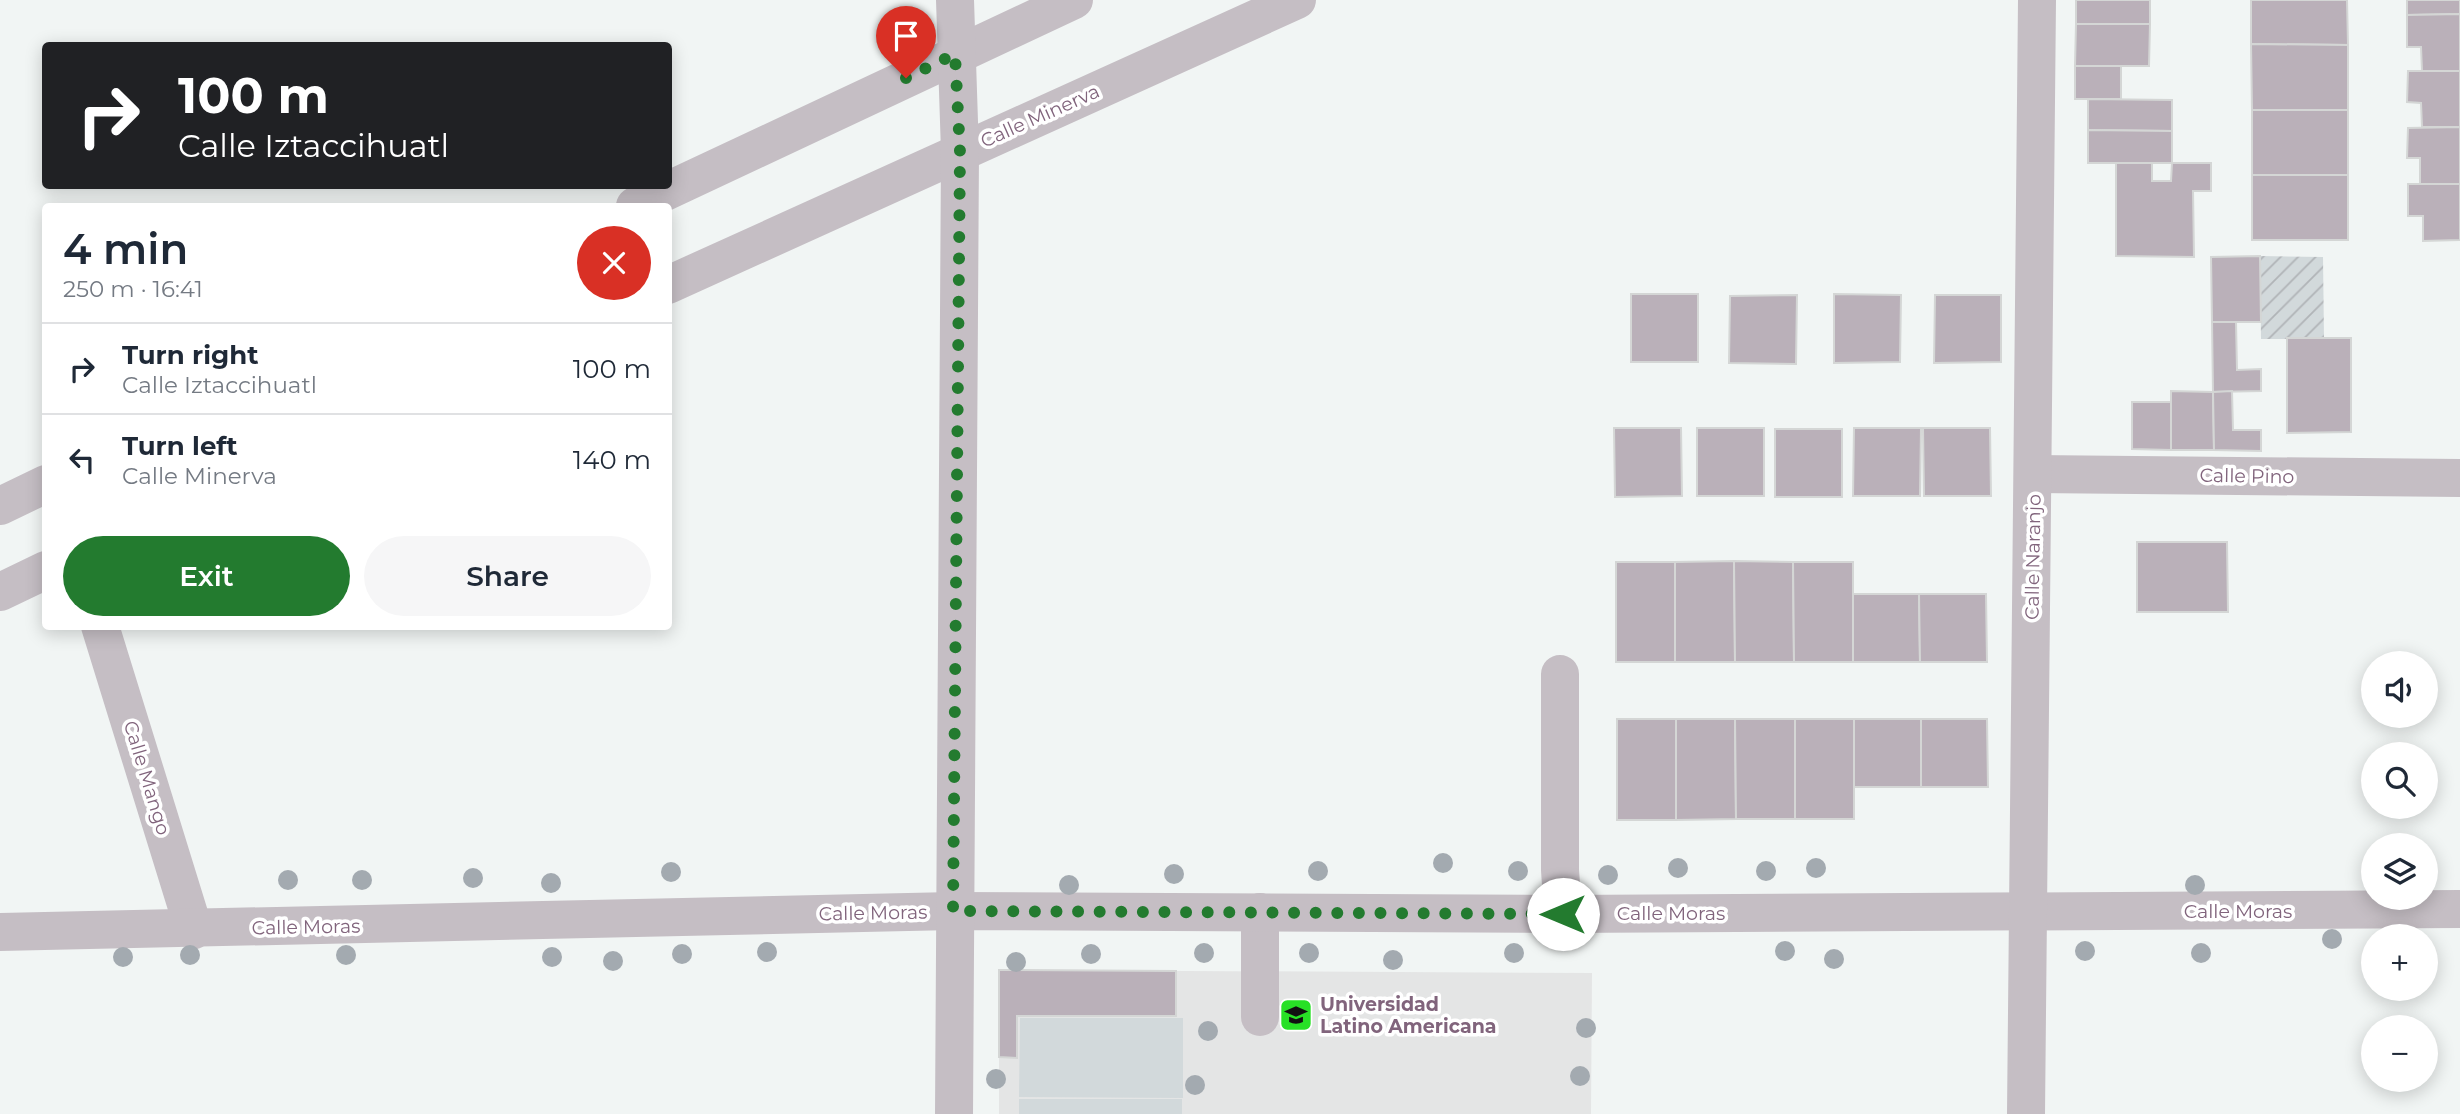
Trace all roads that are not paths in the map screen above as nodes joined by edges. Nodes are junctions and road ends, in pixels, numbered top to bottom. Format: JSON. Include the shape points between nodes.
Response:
{"nodes":[{"id":1,"x":955,"y":0,"type":"edge"},
{"id":2,"x":1074,"y":0,"type":"edge"},
{"id":3,"x":2038,"y":0,"type":"edge"},
{"id":4,"x":1278,"y":4,"type":"edge"},
{"id":5,"x":955,"y":54,"type":"junction"},
{"id":6,"x":960,"y":152,"type":"junction"},
{"id":7,"x":672,"y":188,"type":"edge"},
{"id":8,"x":671,"y":189,"type":"edge"},
{"id":9,"x":641,"y":203,"type":"edge"},
{"id":10,"x":672,"y":283,"type":"edge"},
{"id":11,"x":2034,"y":474,"type":"junction"},
{"id":12,"x":2460,"y":478,"type":"edge"},
{"id":13,"x":42,"y":486,"type":"edge"},
{"id":14,"x":0,"y":506,"type":"edge"},
{"id":15,"x":42,"y":572,"type":"edge"},
{"id":16,"x":0,"y":592,"type":"edge"},
{"id":17,"x":101,"y":630,"type":"edge"},
{"id":18,"x":1560,"y":674,"type":"dead end"},
{"id":19,"x":2460,"y":909,"type":"edge"},
{"id":20,"x":953,"y":911,"type":"junction"},
{"id":21,"x":1260,"y":912,"type":"junction"},
{"id":22,"x":2027,"y":912,"type":"junction"},
{"id":23,"x":1563,"y":914,"type":"junction"},
{"id":24,"x":194,"y":930,"type":"junction"},
{"id":25,"x":0,"y":932,"type":"edge"},
{"id":26,"x":1260,"y":1017,"type":"dead end"},
{"id":27,"x":954,"y":1114,"type":"edge"},
{"id":28,"x":2026,"y":1114,"type":"edge"}],
"edges":[{"from":1,"to":5,"type":"street"},
{"from":2,"to":5,"type":"street"},
{"from":3,"to":11,"type":"street","name":"Calle Naranjo"},
{"from":4,"to":6,"type":"street","name":"Calle Minerva"},
{"from":5,"to":6,"type":"street"},
{"from":5,"to":7,"type":"street"},
{"from":6,"to":10,"type":"street","name":"Calle Minerva"},
{"from":6,"to":20,"type":"street"},
{"from":8,"to":9,"type":"street"},
{"from":11,"to":12,"type":"street","name":"Calle Pino"},
{"from":11,"to":22,"type":"street","name":"Calle Naranjo"},
{"from":13,"to":14,"type":"street"},
{"from":15,"to":16,"type":"street"},
{"from":17,"to":24,"type":"street","name":"Calle Mango"},
{"from":18,"to":23,"type":"street"},
{"from":19,"to":22,"type":"street","name":"Calle Moras"},
{"from":20,"to":21,"type":"street","name":"Calle Moras"},
{"from":20,"to":24,"type":"street","name":"Calle Moras"},
{"from":20,"to":27,"type":"street"},
{"from":21,"to":23,"type":"street","name":"Calle Moras"},
{"from":21,"to":26,"type":"street"},
{"from":22,"to":23,"type":"street","name":"Calle Moras"},
{"from":22,"to":28,"type":"street","name":"Calle Naranjo"},
{"from":24,"to":25,"type":"street","name":"Calle Moras"}]}
